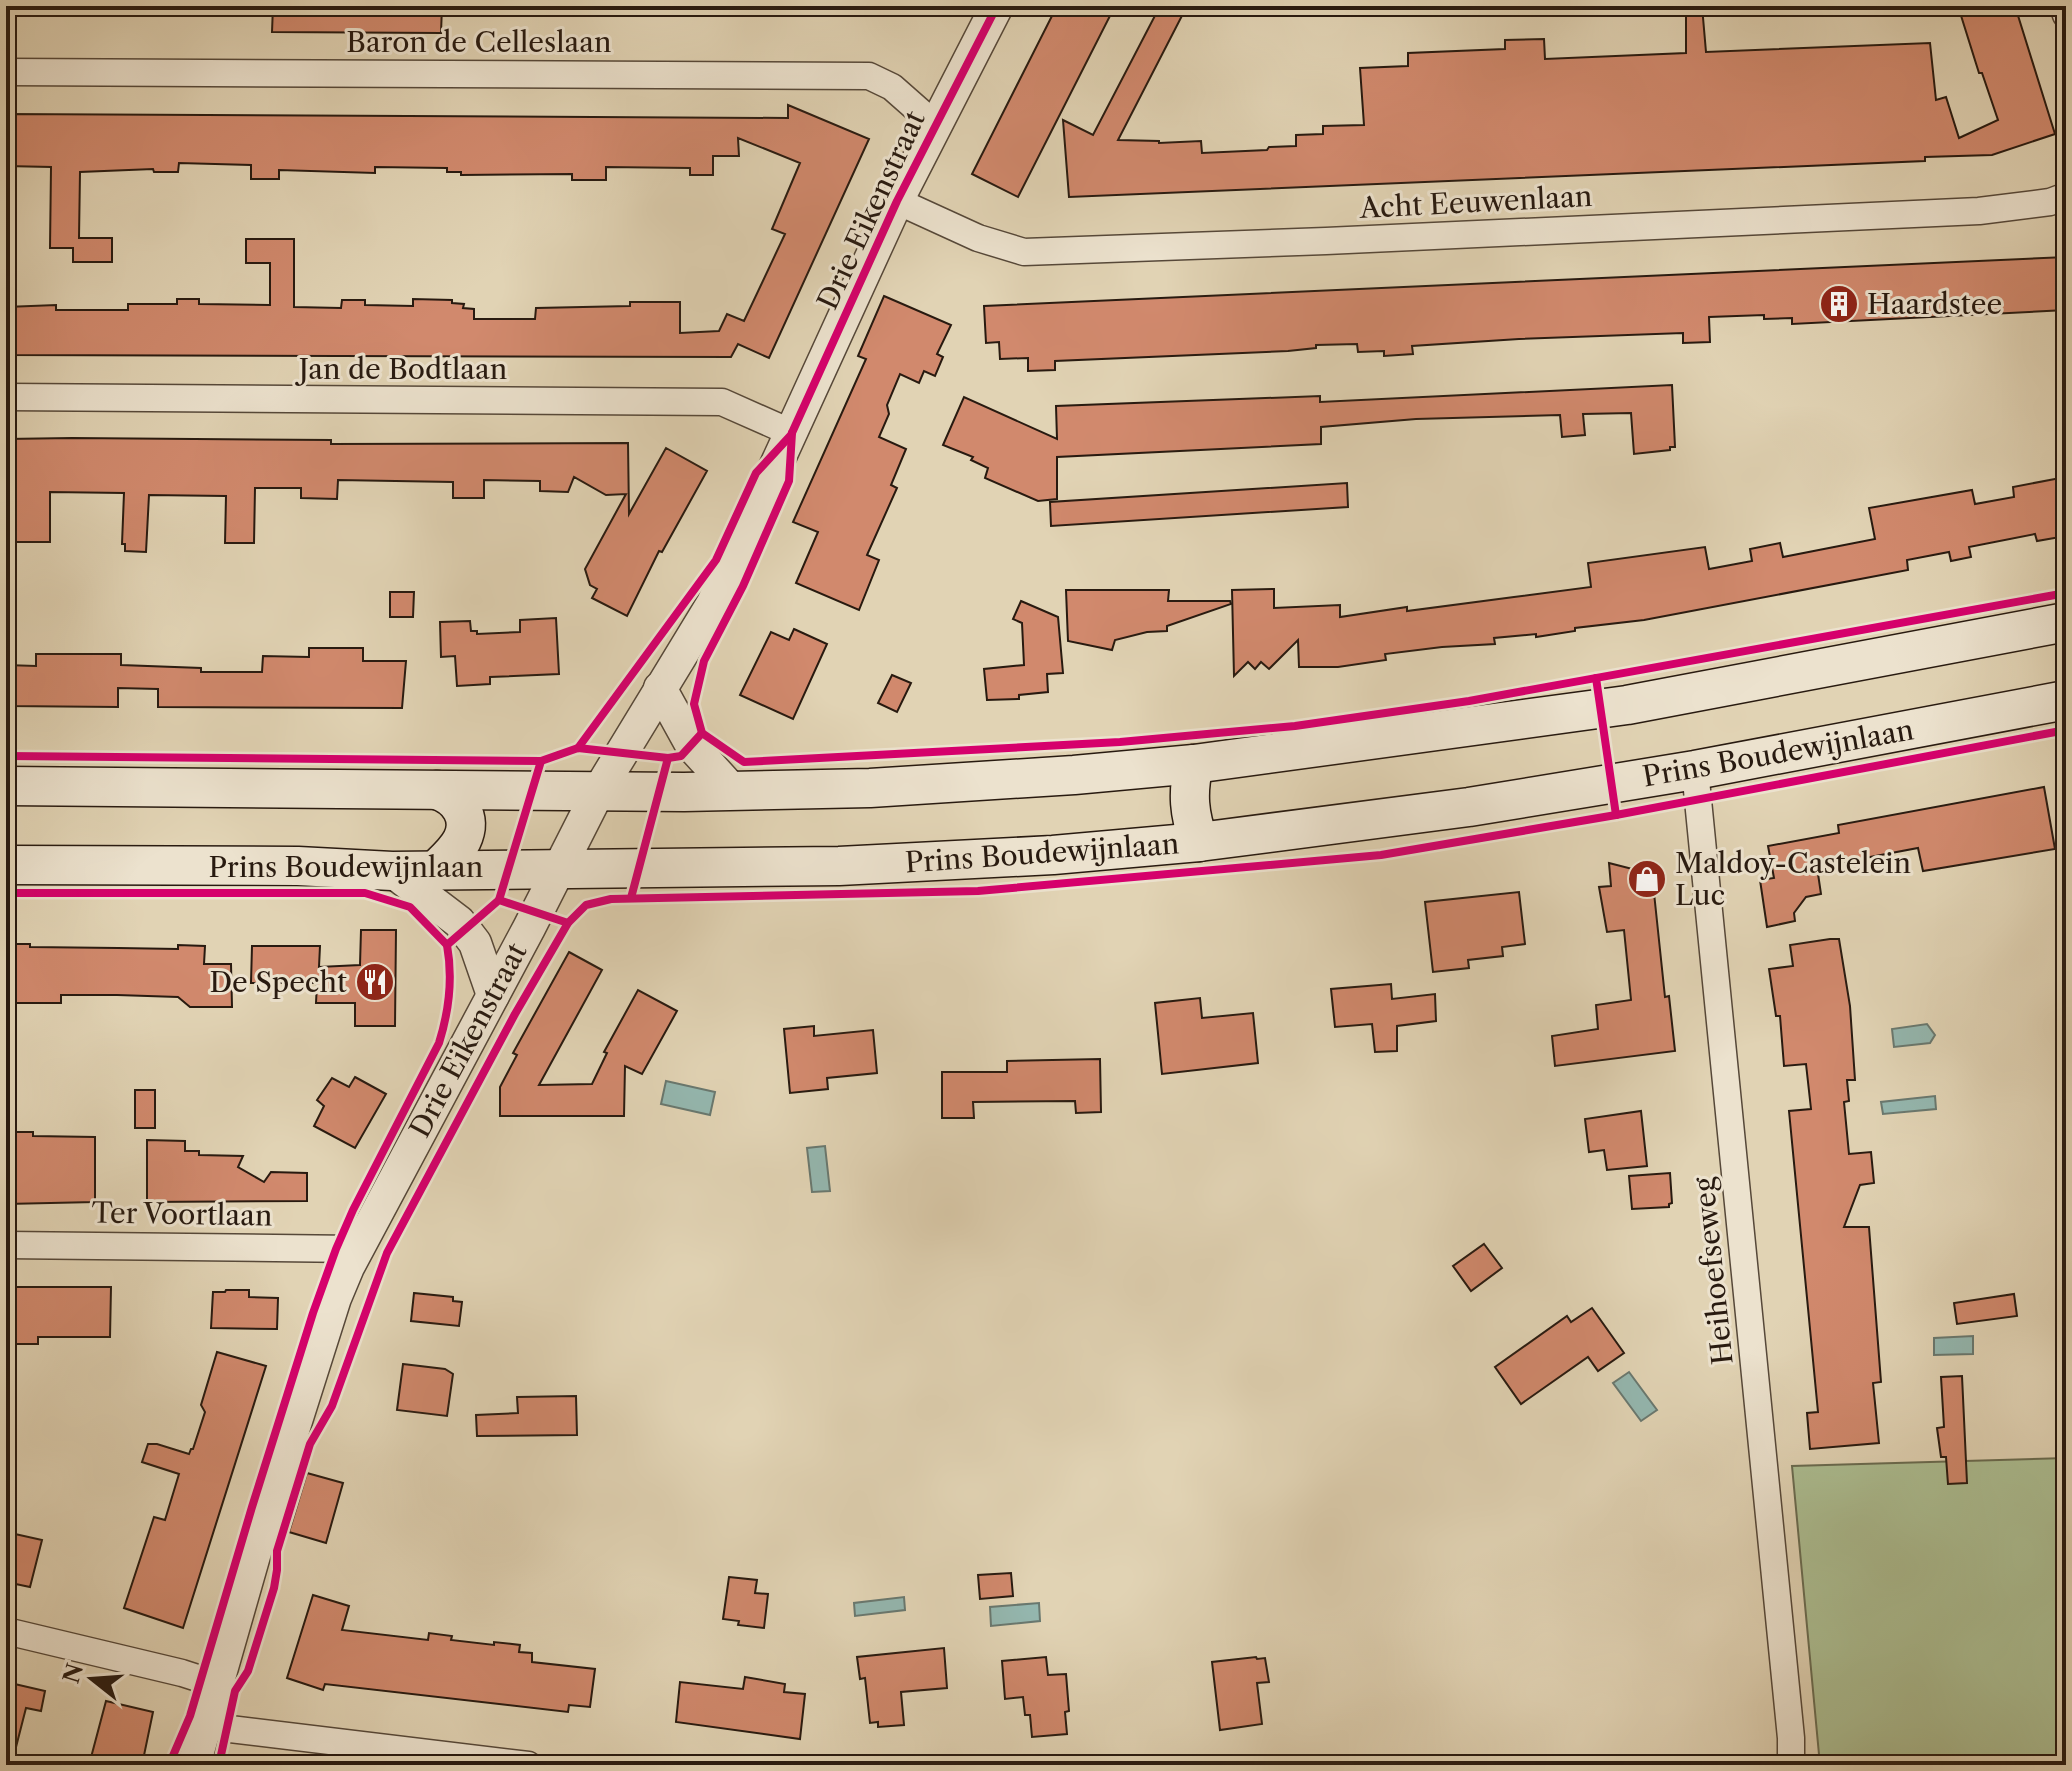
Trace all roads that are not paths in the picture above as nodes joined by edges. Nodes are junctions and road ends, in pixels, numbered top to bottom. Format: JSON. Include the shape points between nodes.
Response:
{"nodes":[{"id":1,"x":997,"y":6,"type":"edge"},
{"id":2,"x":2063,"y":6,"type":"edge"},
{"id":3,"x":2066,"y":15,"type":"edge"},
{"id":4,"x":6,"y":72,"type":"edge"},
{"id":5,"x":934,"y":124,"type":"junction"},
{"id":6,"x":2066,"y":196,"type":"edge"},
{"id":7,"x":897,"y":201,"type":"junction"},
{"id":8,"x":6,"y":397,"type":"edge"},
{"id":9,"x":792,"y":433,"type":"junction"},
{"id":10,"x":2066,"y":622,"type":"edge"},
{"id":11,"x":660,"y":688,"type":"junction"},
{"id":12,"x":2066,"y":700,"type":"edge"},
{"id":13,"x":1194,"y":764,"type":"junction"},
{"id":14,"x":1695,"y":770,"type":"junction"},
{"id":15,"x":6,"y":786,"type":"edge"},
{"id":16,"x":437,"y":790,"type":"junction"},
{"id":17,"x":598,"y":792,"type":"junction"},
{"id":18,"x":734,"y":792,"type":"junction"},
{"id":19,"x":1199,"y":842,"type":"junction"},
{"id":20,"x":6,"y":865,"type":"edge"},
{"id":21,"x":559,"y":867,"type":"junction"},
{"id":22,"x":436,"y":870,"type":"junction"},
{"id":23,"x":392,"y":871,"type":"junction"},
{"id":24,"x":493,"y":995,"type":"junction"},
{"id":25,"x":6,"y":1245,"type":"edge"},
{"id":26,"x":357,"y":1249,"type":"junction"},
{"id":27,"x":6,"y":1631,"type":"edge"},
{"id":28,"x":216,"y":1684,"type":"junction"},
{"id":29,"x":205,"y":1726,"type":"junction"},
{"id":30,"x":194,"y":1765,"type":"edge"},
{"id":31,"x":528,"y":1765,"type":"edge"},
{"id":32,"x":1791,"y":1765,"type":"edge"}],
"edges":[{"from":1,"to":5,"type":"street","name":"Drie Eikenstraat"},
{"from":2,"to":3,"type":"street"},
{"from":4,"to":5,"type":"street","name":"Baron de Celleslaan","via":[[869,76],[892,87]]},
{"from":5,"to":7,"type":"street","name":"Drie Eikenstraat"},
{"from":6,"to":7,"type":"street","name":"Acht Eeuwenlaan","via":[[1979,211],[1024,252],[978,238]]},
{"from":7,"to":9,"type":"street","name":"Drie Eikenstraat"},
{"from":8,"to":9,"type":"street","name":"Jan de Bodtlaan","via":[[722,402]]},
{"from":9,"to":11,"type":"street","name":"Drie Eikenstraat","via":[[713,603]]},
{"from":10,"to":13,"type":"main road","via":[[1627,705]]},
{"from":11,"to":17,"type":"street","name":"Drie Eikenstraat"},
{"from":11,"to":18,"type":"street","via":[[692,746]]},
{"from":12,"to":14,"type":"main road","name":"Prins Boudewijnlaan"},
{"from":13,"to":18,"type":"main road","via":[[957,783]]},
{"from":13,"to":19,"type":"main road","via":[[1188,803]]},
{"from":14,"to":19,"type":"main road","name":"Prins Boudewijnlaan","via":[[1469,807]]},
{"from":14,"to":32,"type":"street","name":"Heihoefseweg"},
{"from":15,"to":16,"type":"main road"},
{"from":16,"to":17,"type":"main road"},
{"from":16,"to":22,"type":"main road","via":[[451,795],[466,822],[463,838]]},
{"from":17,"to":18,"type":"main road"},
{"from":17,"to":21,"type":"street","name":"Drie Eikenstraat"},
{"from":19,"to":21,"type":"main road","name":"Prins Boudewijnlaan","via":[[839,866]]},
{"from":20,"to":23,"type":"main road","name":"Prins Boudewijnlaan"},
{"from":21,"to":22,"type":"main road","name":"Prins Boudewijnlaan"},
{"from":21,"to":24,"type":"street","name":"Drie Eikenstraat"},
{"from":22,"to":23,"type":"main road","name":"Prins Boudewijnlaan"},
{"from":23,"to":24,"type":"street","via":[[459,922],[475,943]]},
{"from":24,"to":26,"type":"street","name":"Drie Eikenstraat"},
{"from":25,"to":26,"type":"street","name":"Ter Voortlaan"},
{"from":26,"to":28,"type":"street","name":"Drie Eikenstraat","via":[[335,1298]]},
{"from":27,"to":28,"type":"street"},
{"from":28,"to":29,"type":"street","name":"Drie Eikenstraat"},
{"from":29,"to":30,"type":"street","name":"Drie Eikenstraat"},
{"from":29,"to":31,"type":"street"}]}
